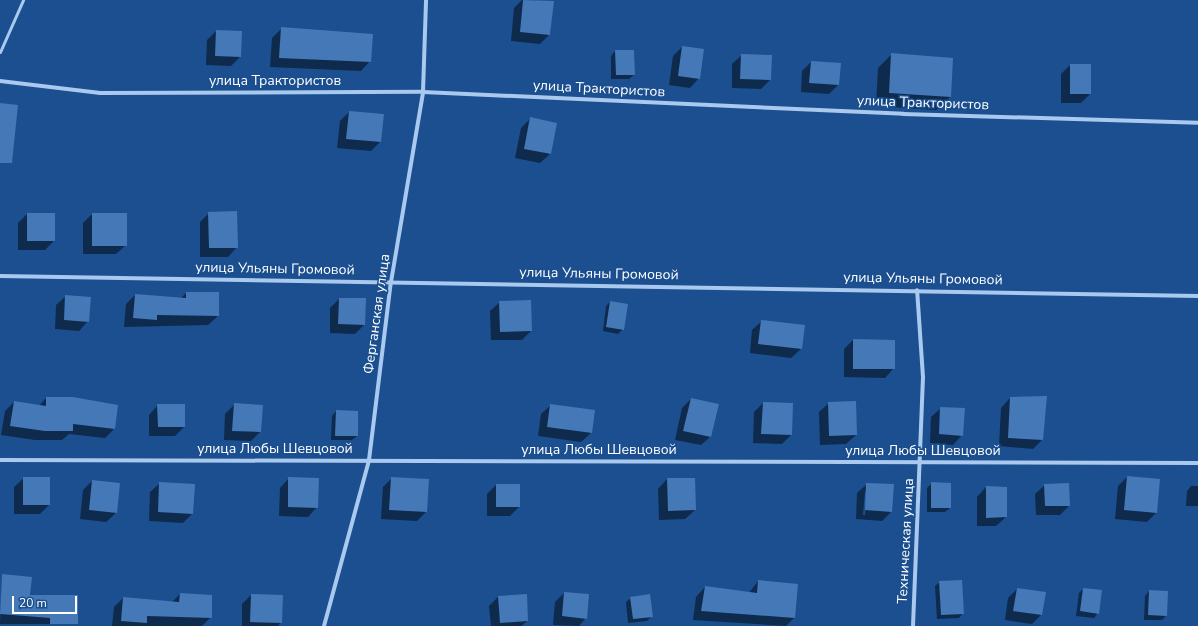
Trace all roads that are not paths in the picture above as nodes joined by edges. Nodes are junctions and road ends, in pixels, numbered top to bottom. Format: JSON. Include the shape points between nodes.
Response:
{"nodes":[{"id":1,"x":23,"y":0,"type":"edge"},
{"id":2,"x":426,"y":0,"type":"edge"},
{"id":3,"x":0,"y":52,"type":"edge"},
{"id":4,"x":0,"y":81,"type":"edge"},
{"id":5,"x":423,"y":92,"type":"junction"},
{"id":6,"x":1198,"y":124,"type":"edge"},
{"id":7,"x":0,"y":276,"type":"edge"},
{"id":8,"x":391,"y":282,"type":"junction"},
{"id":9,"x":917,"y":290,"type":"junction"},
{"id":10,"x":1198,"y":296,"type":"edge"},
{"id":11,"x":0,"y":460,"type":"edge"},
{"id":12,"x":369,"y":460,"type":"junction"},
{"id":13,"x":920,"y":462,"type":"junction"},
{"id":14,"x":1198,"y":462,"type":"edge"},
{"id":15,"x":324,"y":626,"type":"edge"},
{"id":16,"x":913,"y":626,"type":"edge"}],
"edges":[{"from":1,"to":3,"type":"lane"},
{"from":2,"to":5,"type":"street","name":"Ферганская улица"},
{"from":4,"to":5,"type":"street","name":"улица Трактористов","via":[[100,93]]},
{"from":5,"to":6,"type":"street","name":"улица Трактористов","via":[[903,114]]},
{"from":5,"to":8,"type":"street","name":"Ферганская улица"},
{"from":7,"to":8,"type":"street","name":"улица Ульяны Громовой"},
{"from":8,"to":9,"type":"street","name":"улица Ульяны Громовой"},
{"from":8,"to":12,"type":"street","name":"Ферганская улица"},
{"from":9,"to":10,"type":"street","name":"улица Ульяны Громовой"},
{"from":9,"to":13,"type":"street","name":"Техническая улица","via":[[923,377]]},
{"from":11,"to":12,"type":"street","name":"улица Любы Шевцовой"},
{"from":12,"to":13,"type":"street","name":"улица Любы Шевцовой"},
{"from":12,"to":15,"type":"street","name":"Ферганская улица"},
{"from":13,"to":14,"type":"street","name":"улица Любы Шевцовой"},
{"from":13,"to":16,"type":"street","name":"Техническая улица"}]}
